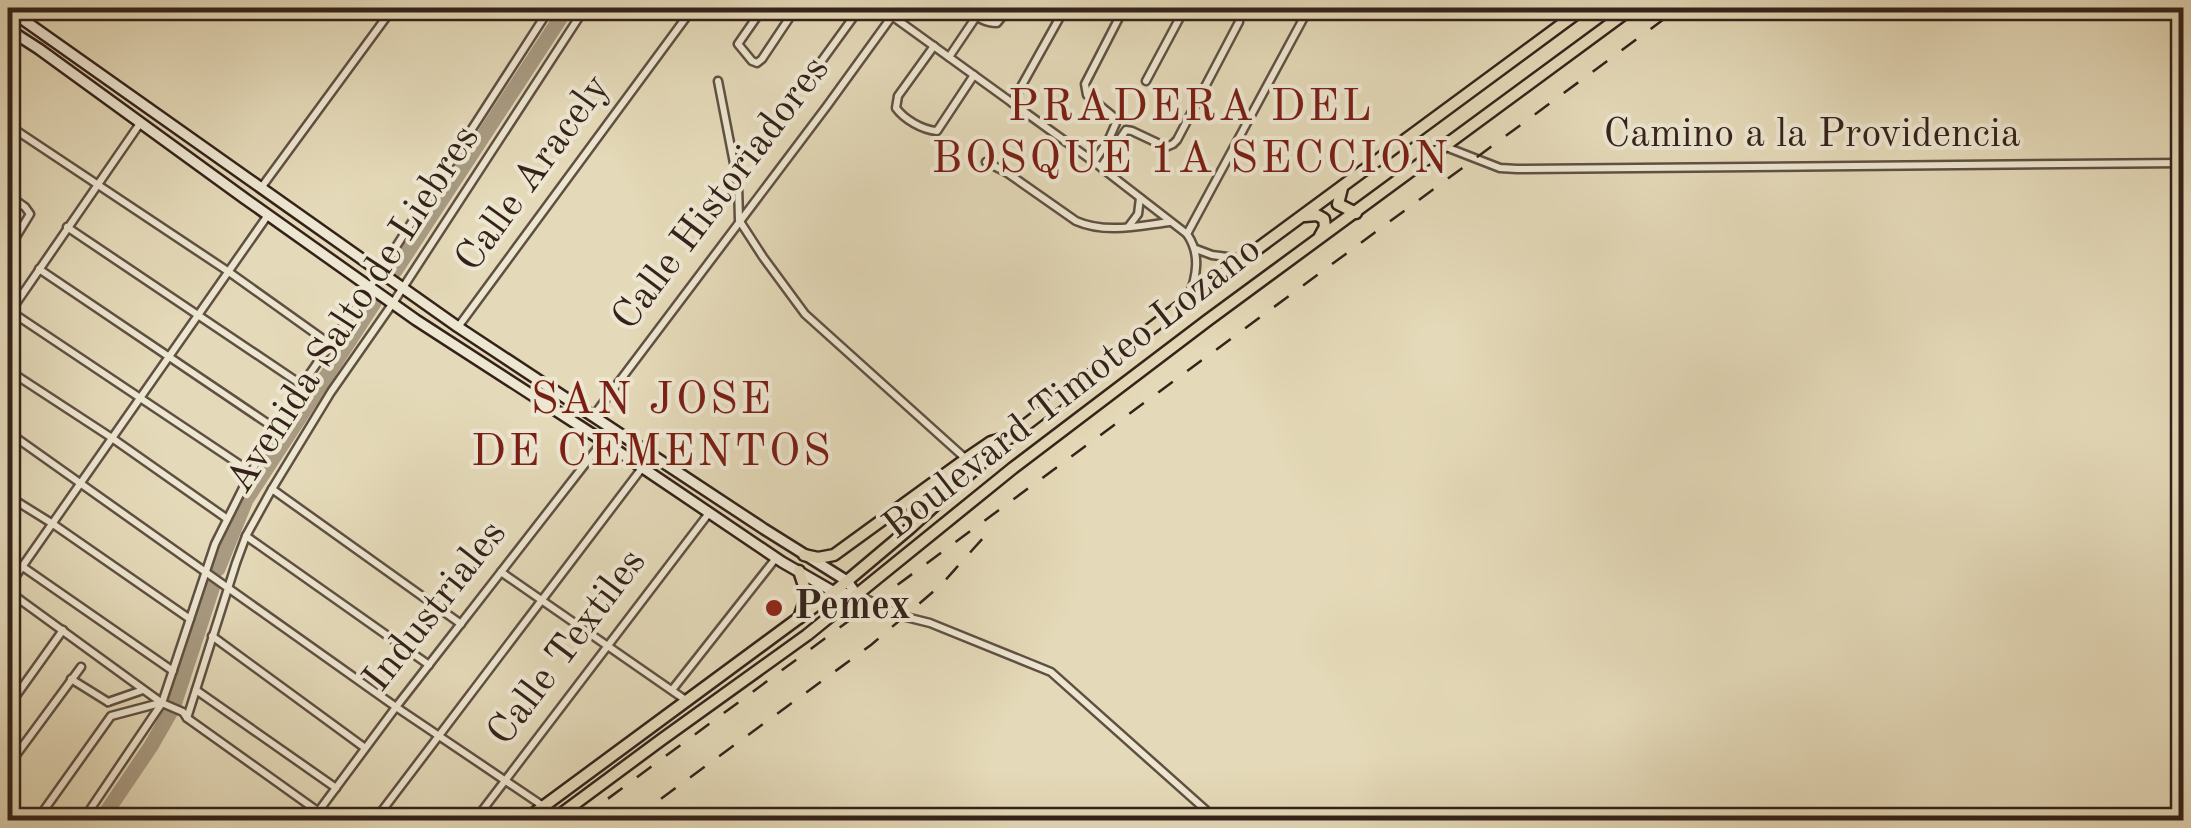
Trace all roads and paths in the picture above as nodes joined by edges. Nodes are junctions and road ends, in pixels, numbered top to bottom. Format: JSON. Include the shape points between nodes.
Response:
{"nodes":[{"id":1,"x":393,"y":8,"type":"edge"},
{"id":2,"x":550,"y":8,"type":"edge"},
{"id":3,"x":586,"y":8,"type":"edge"},
{"id":4,"x":693,"y":8,"type":"edge"},
{"id":5,"x":763,"y":8,"type":"edge"},
{"id":6,"x":796,"y":8,"type":"edge"},
{"id":7,"x":860,"y":8,"type":"edge"},
{"id":8,"x":881,"y":8,"type":"edge"},
{"id":9,"x":898,"y":8,"type":"edge"},
{"id":10,"x":966,"y":8,"type":"edge"},
{"id":11,"x":1009,"y":8,"type":"edge"},
{"id":12,"x":1065,"y":8,"type":"edge"},
{"id":13,"x":1124,"y":8,"type":"edge"},
{"id":14,"x":1185,"y":8,"type":"edge"},
{"id":15,"x":1240,"y":8,"type":"edge"},
{"id":16,"x":1309,"y":8,"type":"edge"},
{"id":17,"x":1584,"y":8,"type":"edge"},
{"id":18,"x":1632,"y":8,"type":"edge"},
{"id":19,"x":9,"y":13,"type":"edge"},
{"id":20,"x":1567,"y":13,"type":"edge"},
{"id":21,"x":892,"y":15,"type":"junction"},
{"id":22,"x":976,"y":16,"type":"junction"},
{"id":23,"x":8,"y":28,"type":"edge"},
{"id":24,"x":934,"y":46,"type":"junction"},
{"id":25,"x":950,"y":58,"type":"junction"},
{"id":26,"x":974,"y":75,"type":"junction"},
{"id":27,"x":810,"y":77,"type":"dead end"},
{"id":28,"x":1146,"y":80,"type":"dead end"},
{"id":29,"x":718,"y":81,"type":"dead end"},
{"id":30,"x":1012,"y":104,"type":"junction"},
{"id":31,"x":141,"y":122,"type":"junction"},
{"id":32,"x":8,"y":125,"type":"edge"},
{"id":33,"x":1444,"y":147,"type":"junction"},
{"id":34,"x":986,"y":162,"type":"dead end"},
{"id":35,"x":2184,"y":163,"type":"edge"},
{"id":36,"x":1097,"y":164,"type":"junction"},
{"id":37,"x":98,"y":184,"type":"junction"},
{"id":38,"x":1342,"y":187,"type":"junction"},
{"id":39,"x":260,"y":188,"type":"junction"},
{"id":40,"x":8,"y":196,"type":"edge"},
{"id":41,"x":1140,"y":198,"type":"junction"},
{"id":42,"x":1356,"y":212,"type":"junction"},
{"id":43,"x":268,"y":215,"type":"junction"},
{"id":44,"x":1302,"y":216,"type":"junction"},
{"id":45,"x":739,"y":220,"type":"junction"},
{"id":46,"x":1171,"y":222,"type":"junction"},
{"id":47,"x":68,"y":226,"type":"junction"},
{"id":48,"x":1128,"y":227,"type":"junction"},
{"id":49,"x":1186,"y":234,"type":"junction"},
{"id":50,"x":1317,"y":241,"type":"junction"},
{"id":51,"x":1196,"y":249,"type":"junction"},
{"id":52,"x":8,"y":250,"type":"edge"},
{"id":53,"x":1245,"y":260,"type":"junction"},
{"id":54,"x":40,"y":268,"type":"junction"},
{"id":55,"x":229,"y":272,"type":"junction"},
{"id":56,"x":382,"y":273,"type":"junction"},
{"id":57,"x":401,"y":286,"type":"junction"},
{"id":58,"x":372,"y":288,"type":"junction"},
{"id":59,"x":1188,"y":300,"type":"junction"},
{"id":60,"x":390,"y":301,"type":"junction"},
{"id":61,"x":9,"y":313,"type":"edge"},
{"id":62,"x":200,"y":315,"type":"junction"},
{"id":63,"x":458,"y":327,"type":"junction"},
{"id":64,"x":330,"y":344,"type":"junction"},
{"id":65,"x":170,"y":356,"type":"junction"},
{"id":66,"x":8,"y":370,"type":"edge"},
{"id":67,"x":302,"y":385,"type":"junction"},
{"id":68,"x":142,"y":397,"type":"junction"},
{"id":69,"x":594,"y":415,"type":"junction"},
{"id":70,"x":276,"y":429,"type":"junction"},
{"id":71,"x":8,"y":432,"type":"edge"},
{"id":72,"x":1010,"y":437,"type":"junction"},
{"id":73,"x":112,"y":438,"type":"junction"},
{"id":74,"x":603,"y":441,"type":"junction"},
{"id":75,"x":966,"y":459,"type":"junction"},
{"id":76,"x":642,"y":468,"type":"junction"},
{"id":77,"x":974,"y":470,"type":"junction"},
{"id":78,"x":251,"y":472,"type":"junction"},
{"id":79,"x":80,"y":482,"type":"junction"},
{"id":80,"x":272,"y":488,"type":"junction"},
{"id":81,"x":8,"y":496,"type":"edge"},
{"id":82,"x":709,"y":513,"type":"junction"},
{"id":83,"x":226,"y":518,"type":"junction"},
{"id":84,"x":53,"y":524,"type":"junction"},
{"id":85,"x":246,"y":536,"type":"junction"},
{"id":86,"x":804,"y":555,"type":"junction"},
{"id":87,"x":776,"y":558,"type":"junction"},
{"id":88,"x":23,"y":567,"type":"junction"},
{"id":89,"x":501,"y":572,"type":"junction"},
{"id":90,"x":799,"y":572,"type":"junction"},
{"id":91,"x":208,"y":574,"type":"junction"},
{"id":92,"x":847,"y":581,"type":"junction"},
{"id":93,"x":227,"y":586,"type":"junction"},
{"id":94,"x":8,"y":589,"type":"edge"},
{"id":95,"x":834,"y":592,"type":"junction"},
{"id":96,"x":857,"y":595,"type":"junction"},
{"id":97,"x":19,"y":599,"type":"junction"},
{"id":98,"x":542,"y":600,"type":"junction"},
{"id":99,"x":8,"y":615,"type":"edge"},
{"id":100,"x":799,"y":618,"type":"junction"},
{"id":101,"x":190,"y":619,"type":"junction"},
{"id":102,"x":461,"y":624,"type":"junction"},
{"id":103,"x":63,"y":630,"type":"junction"},
{"id":104,"x":212,"y":636,"type":"junction"},
{"id":105,"x":608,"y":645,"type":"junction"},
{"id":106,"x":429,"y":665,"type":"junction"},
{"id":107,"x":82,"y":667,"type":"dead end"},
{"id":108,"x":173,"y":671,"type":"junction"},
{"id":109,"x":71,"y":680,"type":"junction"},
{"id":110,"x":144,"y":690,"type":"junction"},
{"id":111,"x":196,"y":690,"type":"junction"},
{"id":112,"x":672,"y":690,"type":"junction"},
{"id":113,"x":687,"y":701,"type":"junction"},
{"id":114,"x":108,"y":702,"type":"junction"},
{"id":115,"x":165,"y":704,"type":"junction"},
{"id":116,"x":8,"y":707,"type":"edge"},
{"id":117,"x":396,"y":707,"type":"junction"},
{"id":118,"x":185,"y":715,"type":"junction"},
{"id":119,"x":110,"y":716,"type":"junction"},
{"id":120,"x":438,"y":736,"type":"junction"},
{"id":121,"x":365,"y":748,"type":"junction"},
{"id":122,"x":8,"y":766,"type":"edge"},
{"id":123,"x":505,"y":780,"type":"junction"},
{"id":124,"x":336,"y":788,"type":"junction"},
{"id":125,"x":544,"y":807,"type":"junction"},
{"id":126,"x":318,"y":812,"type":"junction"},
{"id":127,"x":37,"y":820,"type":"edge"},
{"id":128,"x":82,"y":820,"type":"edge"},
{"id":129,"x":330,"y":820,"type":"edge"},
{"id":130,"x":375,"y":820,"type":"edge"},
{"id":131,"x":476,"y":820,"type":"edge"},
{"id":132,"x":525,"y":820,"type":"edge"},
{"id":133,"x":553,"y":820,"type":"edge"},
{"id":134,"x":1217,"y":820,"type":"edge"}],
"edges":[{"from":1,"to":39,"type":"street"},
{"from":2,"to":56,"type":"street","name":"Avenida Salto de Liebres"},
{"from":3,"to":57,"type":"street","name":"Avenida Salto de Liebres"},
{"from":4,"to":63,"type":"street","name":"Calle Aracely"},
{"from":5,"to":6,"type":"street","via":[[738,44],[757,62]]},
{"from":7,"to":27,"type":"street"},
{"from":8,"to":21,"type":"street"},
{"from":9,"to":21,"type":"street","name":"Calle Historiadores"},
{"from":10,"to":22,"type":"street"},
{"from":11,"to":22,"type":"street","via":[[998,23]]},
{"from":12,"to":30,"type":"street"},
{"from":13,"to":36,"type":"street","via":[[1084,84],[1087,96],[1116,123]]},
{"from":14,"to":28,"type":"street"},
{"from":15,"to":36,"type":"street","via":[[1240,22],[1176,140],[1166,146],[1126,130]]},
{"from":16,"to":49,"type":"street"},
{"from":17,"to":20,"type":"main road","name":"Boulevard Timoteo Lozano"},
{"from":18,"to":33,"type":"main road","name":"Boulevard Timoteo Lozano"},
{"from":19,"to":39,"type":"main road"},
{"from":20,"to":38,"type":"main road","name":"Boulevard Timoteo Lozano"},
{"from":21,"to":24,"type":"street"},
{"from":21,"to":45,"type":"street","name":"Calle Historiadores"},
{"from":22,"to":25,"type":"street"},
{"from":23,"to":31,"type":"main road"},
{"from":24,"to":25,"type":"street"},
{"from":24,"to":26,"type":"street","via":[[896,98],[898,112],[937,130]]},
{"from":25,"to":26,"type":"street"},
{"from":26,"to":30,"type":"street"},
{"from":29,"to":45,"type":"street"},
{"from":30,"to":36,"type":"street"},
{"from":31,"to":37,"type":"street"},
{"from":31,"to":43,"type":"main road"},
{"from":32,"to":37,"type":"street"},
{"from":33,"to":35,"type":"street","name":"Camino a la Providencia","via":[[1518,169]]},
{"from":33,"to":42,"type":"main road","name":"Boulevard Timoteo Lozano"},
{"from":34,"to":48,"type":"street","via":[[1076,221]]},
{"from":36,"to":41,"type":"street"},
{"from":37,"to":47,"type":"street"},
{"from":37,"to":55,"type":"street"},
{"from":38,"to":42,"type":"main road","via":[[1338,204]]},
{"from":38,"to":44,"type":"main road","name":"Boulevard Timoteo Lozano"},
{"from":39,"to":56,"type":"main road"},
{"from":40,"to":52,"type":"street","via":[[30,214]]},
{"from":41,"to":46,"type":"street"},
{"from":41,"to":48,"type":"street"},
{"from":42,"to":50,"type":"main road","name":"Boulevard Timoteo Lozano"},
{"from":43,"to":55,"type":"street"},
{"from":43,"to":58,"type":"main road"},
{"from":44,"to":50,"type":"main road","via":[[1324,219]]},
{"from":44,"to":53,"type":"main road","name":"Boulevard Timoteo Lozano"},
{"from":45,"to":69,"type":"street","name":"Calle Historiadores"},
{"from":45,"to":75,"type":"street","via":[[804,314]]},
{"from":46,"to":48,"type":"street"},
{"from":46,"to":49,"type":"street"},
{"from":47,"to":54,"type":"street"},
{"from":47,"to":62,"type":"street"},
{"from":49,"to":51,"type":"street"},
{"from":50,"to":96,"type":"main road","name":"Boulevard Timoteo Lozano"},
{"from":51,"to":53,"type":"street"},
{"from":51,"to":59,"type":"street"},
{"from":53,"to":59,"type":"main road","name":"Boulevard Timoteo Lozano"},
{"from":54,"to":61,"type":"street"},
{"from":54,"to":65,"type":"street"},
{"from":55,"to":62,"type":"street"},
{"from":55,"to":64,"type":"street"},
{"from":56,"to":57,"type":"main road"},
{"from":56,"to":58,"type":"street","name":"Avenida Salto de Liebres"},
{"from":57,"to":60,"type":"street","name":"Avenida Salto de Liebres"},
{"from":57,"to":63,"type":"main road"},
{"from":58,"to":60,"type":"main road"},
{"from":58,"to":64,"type":"street","name":"Avenida Salto de Liebres"},
{"from":59,"to":72,"type":"main road","name":"Boulevard Timoteo Lozano"},
{"from":60,"to":74,"type":"main road"},
{"from":60,"to":80,"type":"street","name":"Avenida Salto de Liebres"},
{"from":61,"to":68,"type":"street"},
{"from":62,"to":65,"type":"street"},
{"from":62,"to":67,"type":"street"},
{"from":63,"to":69,"type":"main road"},
{"from":64,"to":67,"type":"street","name":"Avenida Salto de Liebres"},
{"from":65,"to":68,"type":"street"},
{"from":65,"to":70,"type":"street"},
{"from":66,"to":73,"type":"street"},
{"from":67,"to":70,"type":"street","name":"Avenida Salto de Liebres"},
{"from":68,"to":73,"type":"street"},
{"from":68,"to":78,"type":"street"},
{"from":69,"to":86,"type":"main road"},
{"from":70,"to":78,"type":"street","name":"Avenida Salto de Liebres"},
{"from":71,"to":79,"type":"street"},
{"from":72,"to":75,"type":"main road"},
{"from":72,"to":77,"type":"main road","name":"Boulevard Timoteo Lozano"},
{"from":73,"to":79,"type":"street"},
{"from":73,"to":83,"type":"street"},
{"from":74,"to":76,"type":"main road"},
{"from":74,"to":89,"type":"street","name":"Industriales"},
{"from":75,"to":77,"type":"street"},
{"from":75,"to":86,"type":"main road","via":[[834,556]]},
{"from":76,"to":82,"type":"main road"},
{"from":76,"to":98,"type":"street"},
{"from":77,"to":92,"type":"main road","name":"Boulevard Timoteo Lozano"},
{"from":78,"to":83,"type":"street","name":"Avenida Salto de Liebres"},
{"from":79,"to":84,"type":"street"},
{"from":79,"to":91,"type":"street"},
{"from":80,"to":85,"type":"street","name":"Avenida Salto de Liebres"},
{"from":80,"to":102,"type":"street"},
{"from":81,"to":84,"type":"street"},
{"from":82,"to":87,"type":"main road"},
{"from":82,"to":105,"type":"street","name":"Calle Textiles"},
{"from":83,"to":91,"type":"street","name":"Avenida Salto de Liebres"},
{"from":84,"to":88,"type":"street"},
{"from":84,"to":101,"type":"street"},
{"from":85,"to":93,"type":"street","name":"Avenida Salto de Liebres"},
{"from":85,"to":106,"type":"street"},
{"from":86,"to":92,"type":"main road"},
{"from":87,"to":90,"type":"main road"},
{"from":87,"to":112,"type":"street"},
{"from":88,"to":94,"type":"street"},
{"from":88,"to":108,"type":"street"},
{"from":89,"to":98,"type":"street"},
{"from":89,"to":102,"type":"street","name":"Industriales"},
{"from":90,"to":95,"type":"main road"},
{"from":90,"to":100,"type":"main road","via":[[806,595]]},
{"from":91,"to":93,"type":"street"},
{"from":91,"to":101,"type":"street","name":"Avenida Salto de Liebres"},
{"from":92,"to":95,"type":"main road","name":"Boulevard Timoteo Lozano"},
{"from":92,"to":96,"type":"main road"},
{"from":93,"to":104,"type":"street","name":"Avenida Salto de Liebres"},
{"from":93,"to":117,"type":"street"},
{"from":94,"to":97,"type":"street"},
{"from":95,"to":96,"type":"main road"},
{"from":95,"to":100,"type":"main road","name":"Boulevard Timoteo Lozano"},
{"from":96,"to":133,"type":"main road","name":"Boulevard Timoteo Lozano"},
{"from":96,"to":134,"type":"street","via":[[1051,672]]},
{"from":97,"to":99,"type":"street"},
{"from":97,"to":103,"type":"street"},
{"from":98,"to":105,"type":"street"},
{"from":98,"to":120,"type":"street"},
{"from":100,"to":113,"type":"main road","name":"Boulevard Timoteo Lozano"},
{"from":101,"to":108,"type":"street","name":"Avenida Salto de Liebres"},
{"from":102,"to":106,"type":"street","name":"Industriales"},
{"from":103,"to":110,"type":"street"},
{"from":103,"to":116,"type":"street"},
{"from":104,"to":111,"type":"street","name":"Avenida Salto de Liebres"},
{"from":104,"to":121,"type":"street"},
{"from":105,"to":112,"type":"street"},
{"from":105,"to":123,"type":"street","name":"Calle Textiles"},
{"from":106,"to":117,"type":"street","name":"Industriales"},
{"from":107,"to":109,"type":"street"},
{"from":108,"to":115,"type":"street","name":"Avenida Salto de Liebres"},
{"from":109,"to":114,"type":"street"},
{"from":109,"to":122,"type":"street"},
{"from":110,"to":114,"type":"street"},
{"from":110,"to":115,"type":"street"},
{"from":111,"to":118,"type":"street","name":"Avenida Salto de Liebres"},
{"from":111,"to":124,"type":"street"},
{"from":112,"to":113,"type":"street"},
{"from":113,"to":125,"type":"main road","name":"Boulevard Timoteo Lozano"},
{"from":114,"to":119,"type":"street"},
{"from":115,"to":118,"type":"street"},
{"from":115,"to":119,"type":"street"},
{"from":115,"to":128,"type":"street","name":"Avenida Salto de Liebres"},
{"from":117,"to":120,"type":"street"},
{"from":117,"to":121,"type":"street","name":"Industriales"},
{"from":118,"to":126,"type":"street"},
{"from":119,"to":127,"type":"street"},
{"from":120,"to":123,"type":"street"},
{"from":120,"to":130,"type":"street"},
{"from":121,"to":124,"type":"street","name":"Industriales"},
{"from":123,"to":125,"type":"street"},
{"from":123,"to":131,"type":"street","name":"Calle Textiles"},
{"from":124,"to":126,"type":"street","name":"Industriales"},
{"from":125,"to":132,"type":"main road","name":"Boulevard Timoteo Lozano"},
{"from":126,"to":129,"type":"street"}]}
